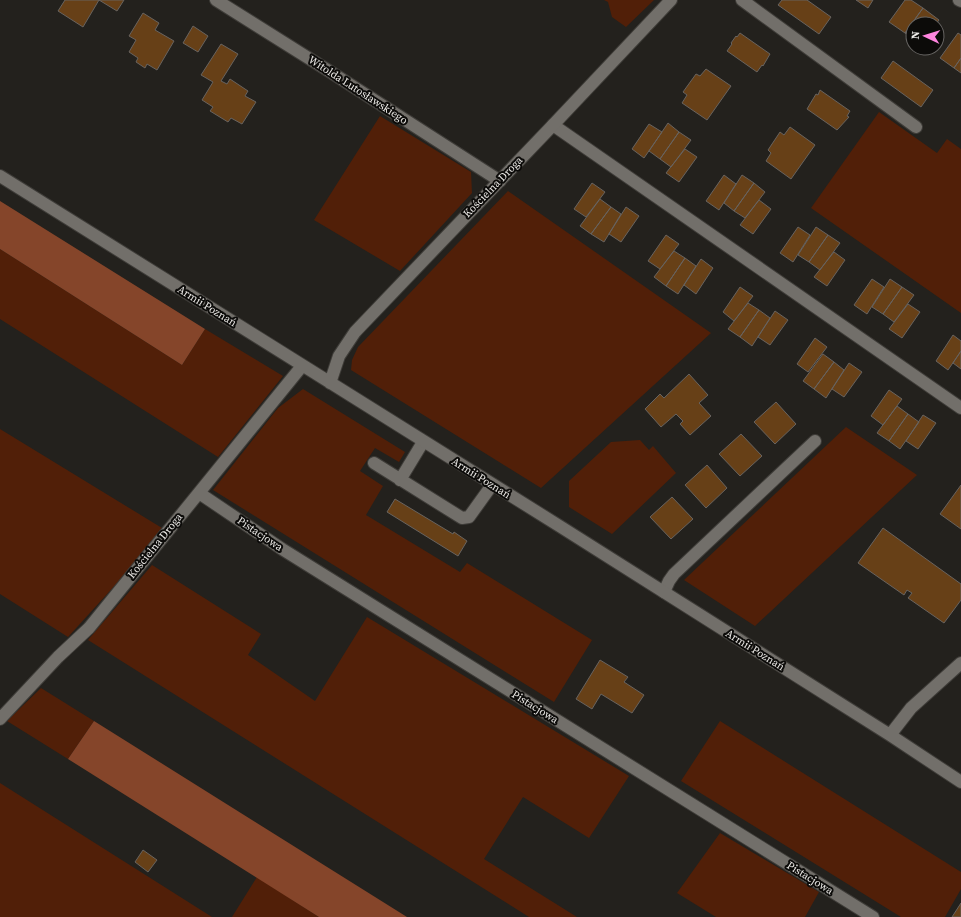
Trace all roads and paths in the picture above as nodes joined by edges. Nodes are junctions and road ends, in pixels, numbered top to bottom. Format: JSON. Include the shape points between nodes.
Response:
{"nodes":[{"id":1,"x":216,"y":0,"type":"edge"},
{"id":2,"x":671,"y":0,"type":"edge"},
{"id":3,"x":742,"y":0,"type":"edge"},
{"id":4,"x":553,"y":125,"type":"junction"},
{"id":5,"x":916,"y":127,"type":"dead end"},
{"id":6,"x":0,"y":176,"type":"edge"},
{"id":7,"x":500,"y":181,"type":"junction"},
{"id":8,"x":302,"y":366,"type":"junction"},
{"id":9,"x":330,"y":383,"type":"junction"},
{"id":10,"x":961,"y":408,"type":"edge"},
{"id":11,"x":423,"y":442,"type":"junction"},
{"id":12,"x":815,"y":442,"type":"dead end"},
{"id":13,"x":374,"y":463,"type":"dead end"},
{"id":14,"x":400,"y":480,"type":"junction"},
{"id":15,"x":492,"y":485,"type":"junction"},
{"id":16,"x":199,"y":493,"type":"junction"},
{"id":17,"x":664,"y":592,"type":"junction"},
{"id":18,"x":961,"y":663,"type":"edge"},
{"id":19,"x":0,"y":718,"type":"edge"},
{"id":20,"x":890,"y":735,"type":"junction"},
{"id":21,"x":961,"y":782,"type":"edge"},
{"id":22,"x":872,"y":917,"type":"edge"}],
"edges":[{"from":1,"to":7,"type":"street","name":"Witolda Lutosławskiego"},
{"from":2,"to":4,"type":"street","name":"Kościelna Droga"},
{"from":3,"to":5,"type":"street"},
{"from":4,"to":7,"type":"street","name":"Kościelna Droga"},
{"from":4,"to":10,"type":"street"},
{"from":6,"to":8,"type":"street","name":"Armii Poznań"},
{"from":7,"to":9,"type":"street","name":"Kościelna Droga","via":[[355,332],[339,356]]},
{"from":8,"to":9,"type":"street","name":"Armii Poznań"},
{"from":8,"to":16,"type":"street","name":"Kościelna Droga"},
{"from":9,"to":11,"type":"street","name":"Armii Poznań"},
{"from":11,"to":14,"type":"street"},
{"from":11,"to":15,"type":"street","name":"Armii Poznań"},
{"from":12,"to":17,"type":"street","via":[[674,574]]},
{"from":13,"to":14,"type":"street"},
{"from":14,"to":15,"type":"street","via":[[462,518],[473,513]]},
{"from":15,"to":17,"type":"street","name":"Armii Poznań"},
{"from":16,"to":19,"type":"street","name":"Kościelna Droga","via":[[90,628],[58,657]]},
{"from":16,"to":22,"type":"street","name":"Pistacjowa","via":[[282,549]]},
{"from":17,"to":20,"type":"street","name":"Armii Poznań"},
{"from":18,"to":20,"type":"street","via":[[912,708]]},
{"from":20,"to":21,"type":"street","name":"Armii Poznań"}]}
